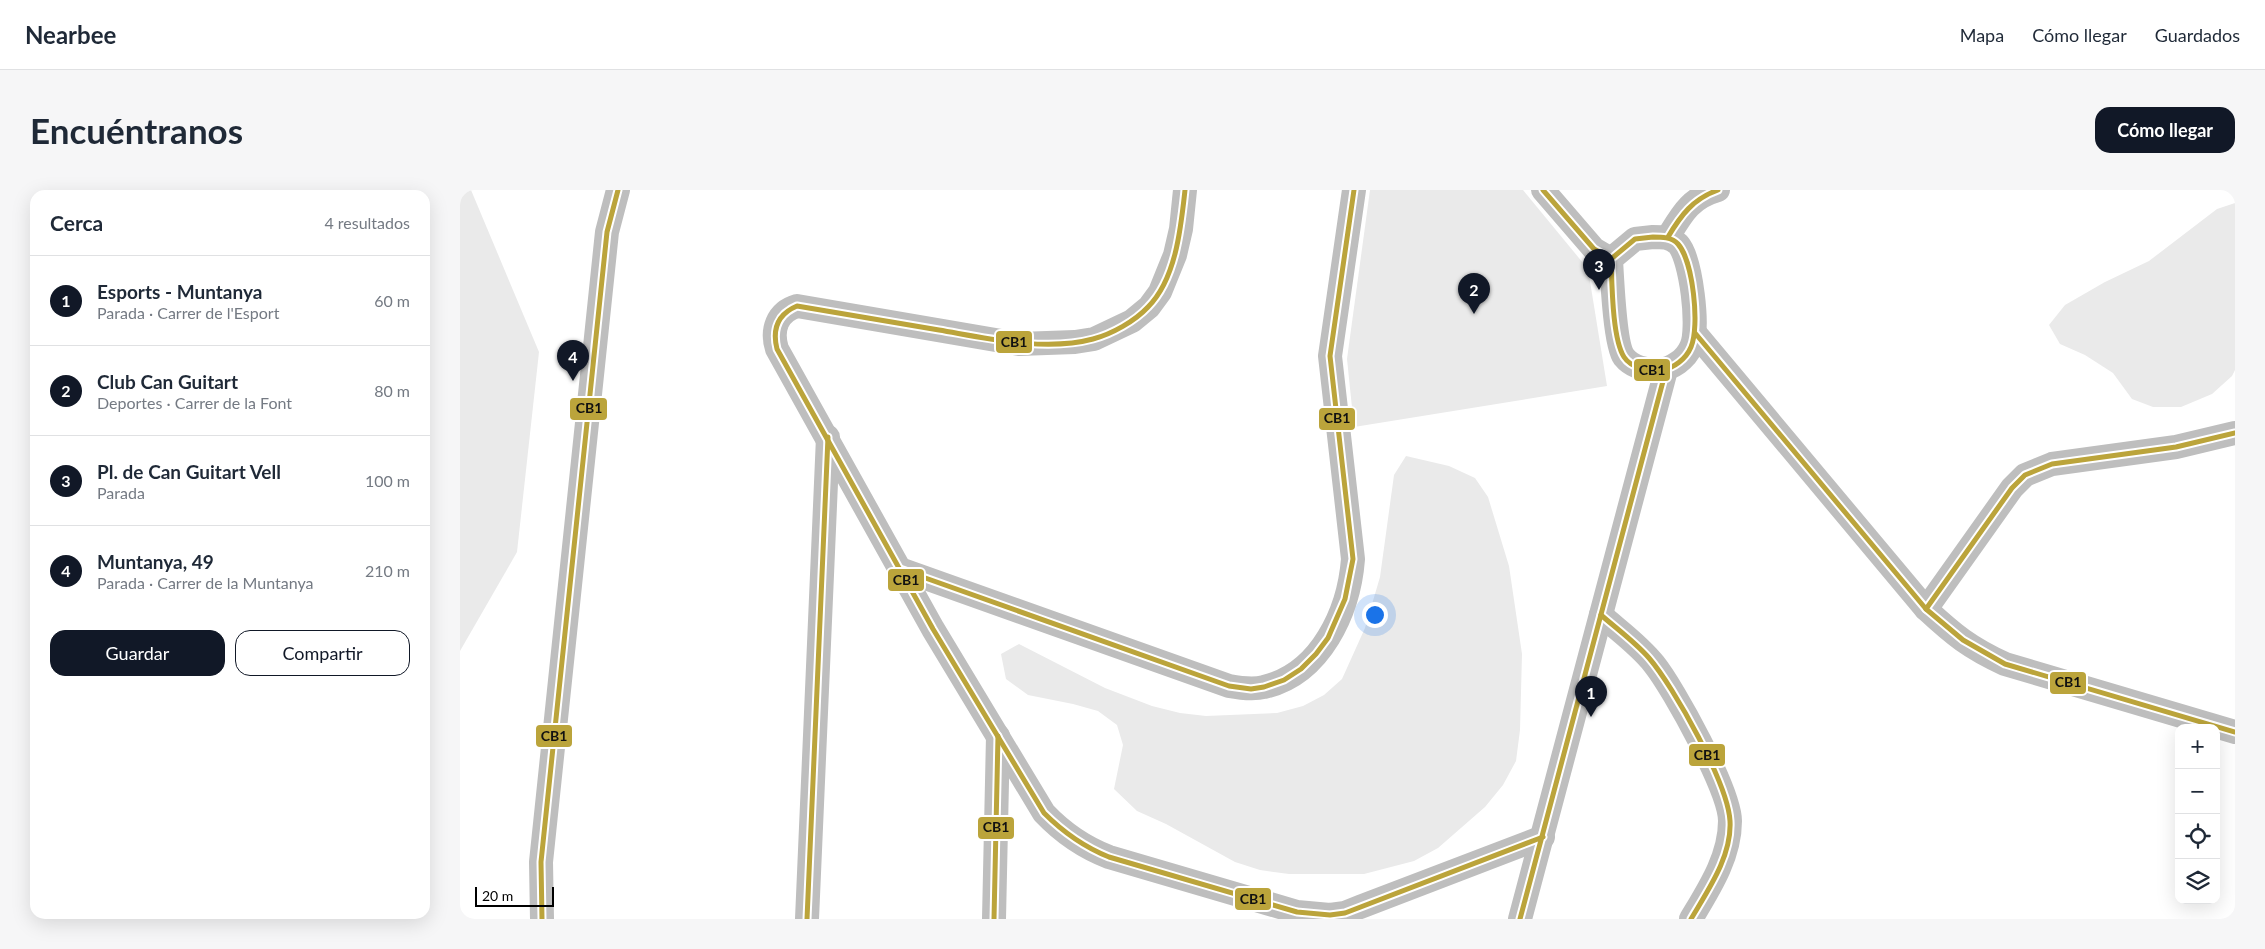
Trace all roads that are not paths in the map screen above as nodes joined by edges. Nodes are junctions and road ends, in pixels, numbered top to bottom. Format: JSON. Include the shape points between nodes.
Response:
{"nodes":[{"id":1,"x":618,"y":190,"type":"edge"},
{"id":2,"x":1185,"y":190,"type":"edge"},
{"id":3,"x":1354,"y":190,"type":"edge"},
{"id":4,"x":1544,"y":190,"type":"edge"},
{"id":5,"x":1718,"y":190,"type":"edge"},
{"id":6,"x":1668,"y":237,"type":"junction"},
{"id":7,"x":1610,"y":259,"type":"junction"},
{"id":8,"x":1695,"y":333,"type":"junction"},
{"id":9,"x":1666,"y":370,"type":"junction"},
{"id":10,"x":2235,"y":433,"type":"edge"},
{"id":11,"x":828,"y":437,"type":"junction"},
{"id":12,"x":900,"y":569,"type":"junction"},
{"id":13,"x":1926,"y":609,"type":"junction"},
{"id":14,"x":1600,"y":616,"type":"junction"},
{"id":15,"x":2235,"y":732,"type":"edge"},
{"id":16,"x":998,"y":736,"type":"junction"},
{"id":17,"x":1543,"y":837,"type":"junction"},
{"id":18,"x":542,"y":919,"type":"edge"},
{"id":19,"x":807,"y":919,"type":"edge"},
{"id":20,"x":994,"y":919,"type":"edge"},
{"id":21,"x":1520,"y":919,"type":"edge"},
{"id":22,"x":1691,"y":919,"type":"edge"}],
"edges":[{"from":1,"to":18,"type":"street","via":[[607,232],[542,852]]},
{"from":2,"to":11,"type":"street","via":[[1175,255],[1160,292],[1149,307],[1132,321],[1094,339],[1020,344],[818,308],[789,308],[780,317],[774,339],[782,359]]},
{"from":3,"to":12,"type":"street","via":[[1330,356],[1353,558],[1351,579],[1334,629],[1308,664],[1280,682],[1263,688],[1229,686]]},
{"from":4,"to":7,"type":"street","via":[[1594,249]]},
{"from":5,"to":6,"type":"street","via":[[1694,200]]},
{"from":6,"to":7,"type":"street","via":[[1635,239]]},
{"from":6,"to":8,"type":"street","via":[[1678,244],[1688,264]]},
{"from":7,"to":9,"type":"street","via":[[1619,345],[1623,356],[1648,370]]},
{"from":8,"to":9,"type":"street","via":[[1686,356]]},
{"from":8,"to":13,"type":"street"},
{"from":9,"to":14,"type":"street"},
{"from":10,"to":13,"type":"street","via":[[2176,447],[2071,460],[2032,472],[2012,488]]},
{"from":11,"to":12,"type":"street"},
{"from":11,"to":19,"type":"street"},
{"from":12,"to":16,"type":"street"},
{"from":13,"to":15,"type":"street","via":[[1977,652],[2005,664]]},
{"from":14,"to":17,"type":"street"},
{"from":14,"to":22,"type":"street","via":[[1637,646],[1671,688],[1717,777],[1729,811],[1728,834],[1719,869]]},
{"from":16,"to":17,"type":"street","via":[[1044,813],[1090,850],[1297,912],[1345,913]]},
{"from":16,"to":20,"type":"street"},
{"from":17,"to":21,"type":"street"}]}
